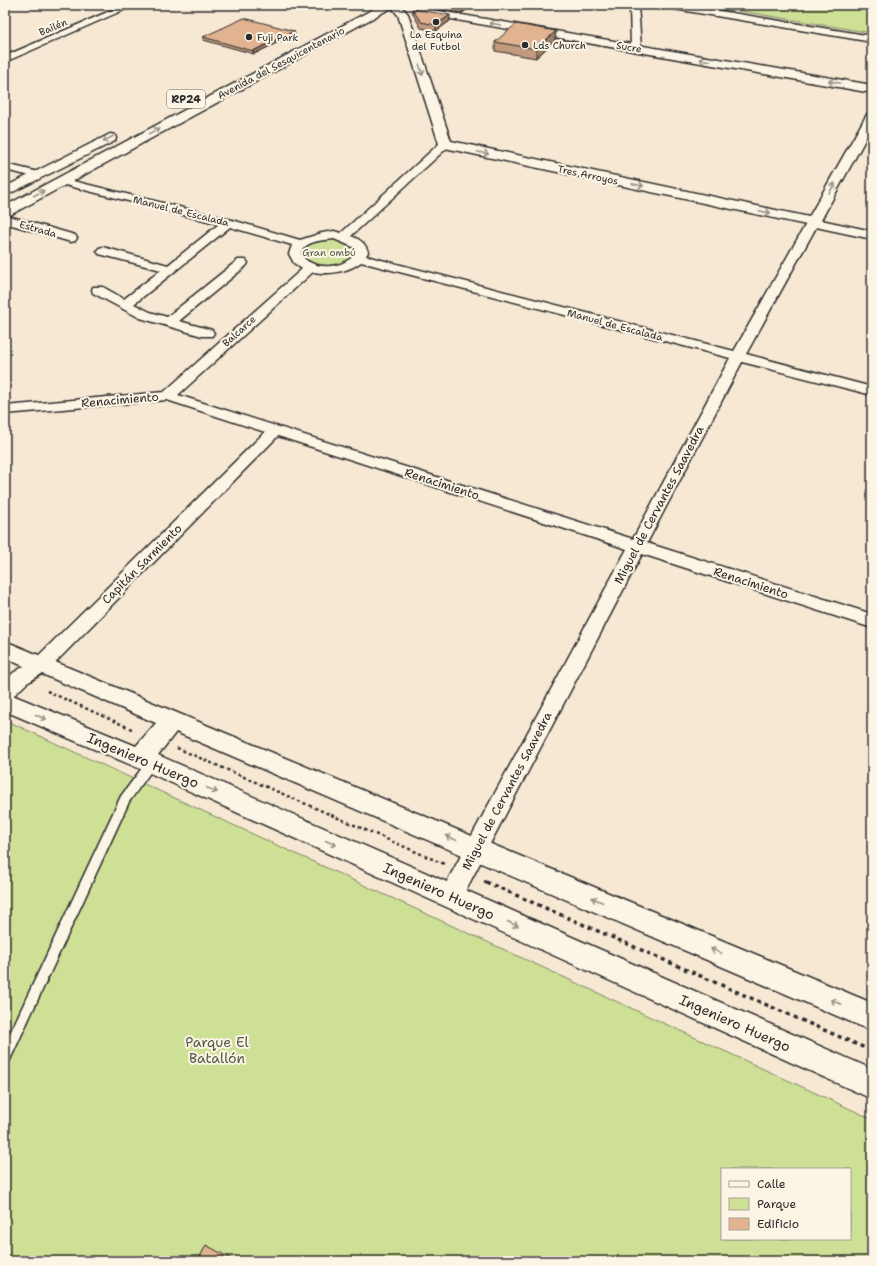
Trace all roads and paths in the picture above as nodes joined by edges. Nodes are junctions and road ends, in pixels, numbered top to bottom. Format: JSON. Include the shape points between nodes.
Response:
{"nodes":[{"id":1,"x":131,"y":5,"type":"edge"},
{"id":2,"x":366,"y":5,"type":"edge"},
{"id":3,"x":634,"y":5,"type":"edge"},
{"id":4,"x":668,"y":5,"type":"edge"},
{"id":5,"x":389,"y":6,"type":"edge"},
{"id":6,"x":872,"y":39,"type":"edge"},
{"id":7,"x":297,"y":41,"type":"dead end"},
{"id":8,"x":13,"y":46,"type":"dead end"},
{"id":9,"x":636,"y":48,"type":"junction"},
{"id":10,"x":28,"y":49,"type":"junction"},
{"id":11,"x":5,"y":59,"type":"edge"},
{"id":12,"x":872,"y":89,"type":"edge"},
{"id":13,"x":872,"y":116,"type":"edge"},
{"id":14,"x":122,"y":132,"type":"dead end"},
{"id":15,"x":445,"y":144,"type":"junction"},
{"id":16,"x":5,"y":167,"type":"edge"},
{"id":17,"x":39,"y":175,"type":"junction"},
{"id":18,"x":61,"y":181,"type":"junction"},
{"id":19,"x":5,"y":192,"type":"edge"},
{"id":20,"x":5,"y":212,"type":"edge"},
{"id":21,"x":5,"y":219,"type":"edge"},
{"id":22,"x":813,"y":222,"type":"junction"},
{"id":23,"x":228,"y":223,"type":"junction"},
{"id":24,"x":872,"y":235,"type":"edge"},
{"id":25,"x":343,"y":236,"type":"junction"},
{"id":26,"x":71,"y":238,"type":"dead end"},
{"id":27,"x":301,"y":244,"type":"junction"},
{"id":28,"x":103,"y":251,"type":"dead end"},
{"id":29,"x":359,"y":258,"type":"junction"},
{"id":30,"x":242,"y":263,"type":"dead end"},
{"id":31,"x":311,"y":267,"type":"junction"},
{"id":32,"x":170,"y":269,"type":"junction"},
{"id":33,"x":98,"y":290,"type":"dead end"},
{"id":34,"x":124,"y":306,"type":"junction"},
{"id":35,"x":169,"y":322,"type":"junction"},
{"id":36,"x":207,"y":333,"type":"dead end"},
{"id":37,"x":738,"y":357,"type":"junction"},
{"id":38,"x":872,"y":391,"type":"edge"},
{"id":39,"x":168,"y":396,"type":"junction"},
{"id":40,"x":5,"y":410,"type":"edge"},
{"id":41,"x":276,"y":430,"type":"junction"},
{"id":42,"x":637,"y":547,"type":"junction"},
{"id":43,"x":872,"y":621,"type":"edge"},
{"id":44,"x":5,"y":650,"type":"edge"},
{"id":45,"x":41,"y":665,"type":"junction"},
{"id":46,"x":20,"y":678,"type":"junction"},
{"id":47,"x":5,"y":692,"type":"edge"},
{"id":48,"x":5,"y":701,"type":"edge"},
{"id":49,"x":155,"y":745,"type":"junction"},
{"id":50,"x":477,"y":849,"type":"junction"},
{"id":51,"x":464,"y":873,"type":"junction"},
{"id":52,"x":451,"y":896,"type":"junction"},
{"id":53,"x":872,"y":1017,"type":"edge"},
{"id":54,"x":872,"y":1051,"type":"edge"},
{"id":55,"x":5,"y":1058,"type":"edge"},
{"id":56,"x":872,"y":1084,"type":"edge"}],
"edges":[{"from":1,"to":10,"type":"street","name":"Bailén"},
{"from":2,"to":7,"type":"street","name":"Avenida del Sesquicentenario"},
{"from":3,"to":9,"type":"street"},
{"from":4,"to":6,"type":"street"},
{"from":9,"to":5,"type":"street","name":"Sucre","one_way":true},
{"from":5,"to":15,"type":"street","one_way":true,"via":[[403,14]]},
{"from":18,"to":5,"type":"street","name":"Avenida del Sesquicentenario","number":"RP24","one_way":true},
{"from":8,"to":10,"type":"street"},
{"from":12,"to":9,"type":"street","name":"Sucre","one_way":true},
{"from":10,"to":11,"type":"street","name":"Bailén"},
{"from":22,"to":13,"type":"street","name":"Miguel de Cervantes Saavedra","one_way":true},
{"from":14,"to":17,"type":"street","one_way":true},
{"from":15,"to":22,"type":"street","name":"Tres Arroyos","one_way":true},
{"from":15,"to":25,"type":"street"},
{"from":16,"to":17,"type":"street"},
{"from":17,"to":19,"type":"street"},
{"from":20,"to":18,"type":"street","name":"Avenida del Sesquicentenario","number":"RP24","one_way":true},
{"from":18,"to":23,"type":"street","name":"Manuel de Escalada"},
{"from":21,"to":26,"type":"street","name":"Estrada"},
{"from":22,"to":24,"type":"street","name":"Tres Arroyos"},
{"from":22,"to":37,"type":"street","name":"Miguel de Cervantes Saavedra"},
{"from":23,"to":27,"type":"street","name":"Manuel de Escalada"},
{"from":23,"to":32,"type":"street"},
{"from":25,"to":27,"type":"street","via":[[315,237]]},
{"from":25,"to":29,"type":"street","via":[[358,243],[362,253]]},
{"from":27,"to":31,"type":"street","via":[[295,254],[303,264]]},
{"from":28,"to":32,"type":"street"},
{"from":29,"to":31,"type":"street","via":[[338,268]]},
{"from":29,"to":37,"type":"street","name":"Manuel de Escalada"},
{"from":30,"to":35,"type":"street"},
{"from":31,"to":39,"type":"street","name":"Balcarce"},
{"from":32,"to":34,"type":"street"},
{"from":33,"to":34,"type":"street"},
{"from":34,"to":35,"type":"street"},
{"from":35,"to":36,"type":"street"},
{"from":37,"to":38,"type":"street","name":"Manuel de Escalada"},
{"from":37,"to":42,"type":"street","name":"Miguel de Cervantes Saavedra"},
{"from":39,"to":40,"type":"street","name":"Renacimiento"},
{"from":39,"to":41,"type":"street","name":"Renacimiento"},
{"from":41,"to":42,"type":"street","name":"Renacimiento"},
{"from":41,"to":45,"type":"street","name":"Capitán Sarmiento"},
{"from":42,"to":43,"type":"street","name":"Renacimiento"},
{"from":42,"to":50,"type":"street","name":"Miguel de Cervantes Saavedra"},
{"from":44,"to":45,"type":"street","name":"Ingeniero Huergo"},
{"from":45,"to":46,"type":"street","name":"Capitán Sarmiento"},
{"from":45,"to":49,"type":"street","name":"Ingeniero Huergo"},
{"from":46,"to":47,"type":"street","name":"Capitán Sarmiento"},
{"from":46,"to":49,"type":"path"},
{"from":48,"to":49,"type":"street","name":"Ingeniero Huergo","one_way":true},
{"from":50,"to":49,"type":"street","name":"Ingeniero Huergo","one_way":true},
{"from":49,"to":51,"type":"path"},
{"from":49,"to":52,"type":"street","name":"Ingeniero Huergo","one_way":true},
{"from":49,"to":55,"type":"lane","via":[[125,798]]},
{"from":50,"to":51,"type":"street","name":"Miguel de Cervantes Saavedra"},
{"from":53,"to":50,"type":"street","name":"Ingeniero Huergo","one_way":true},
{"from":51,"to":52,"type":"street","name":"Miguel de Cervantes Saavedra"},
{"from":51,"to":54,"type":"path"},
{"from":52,"to":56,"type":"street","name":"Ingeniero Huergo","one_way":true}]}
